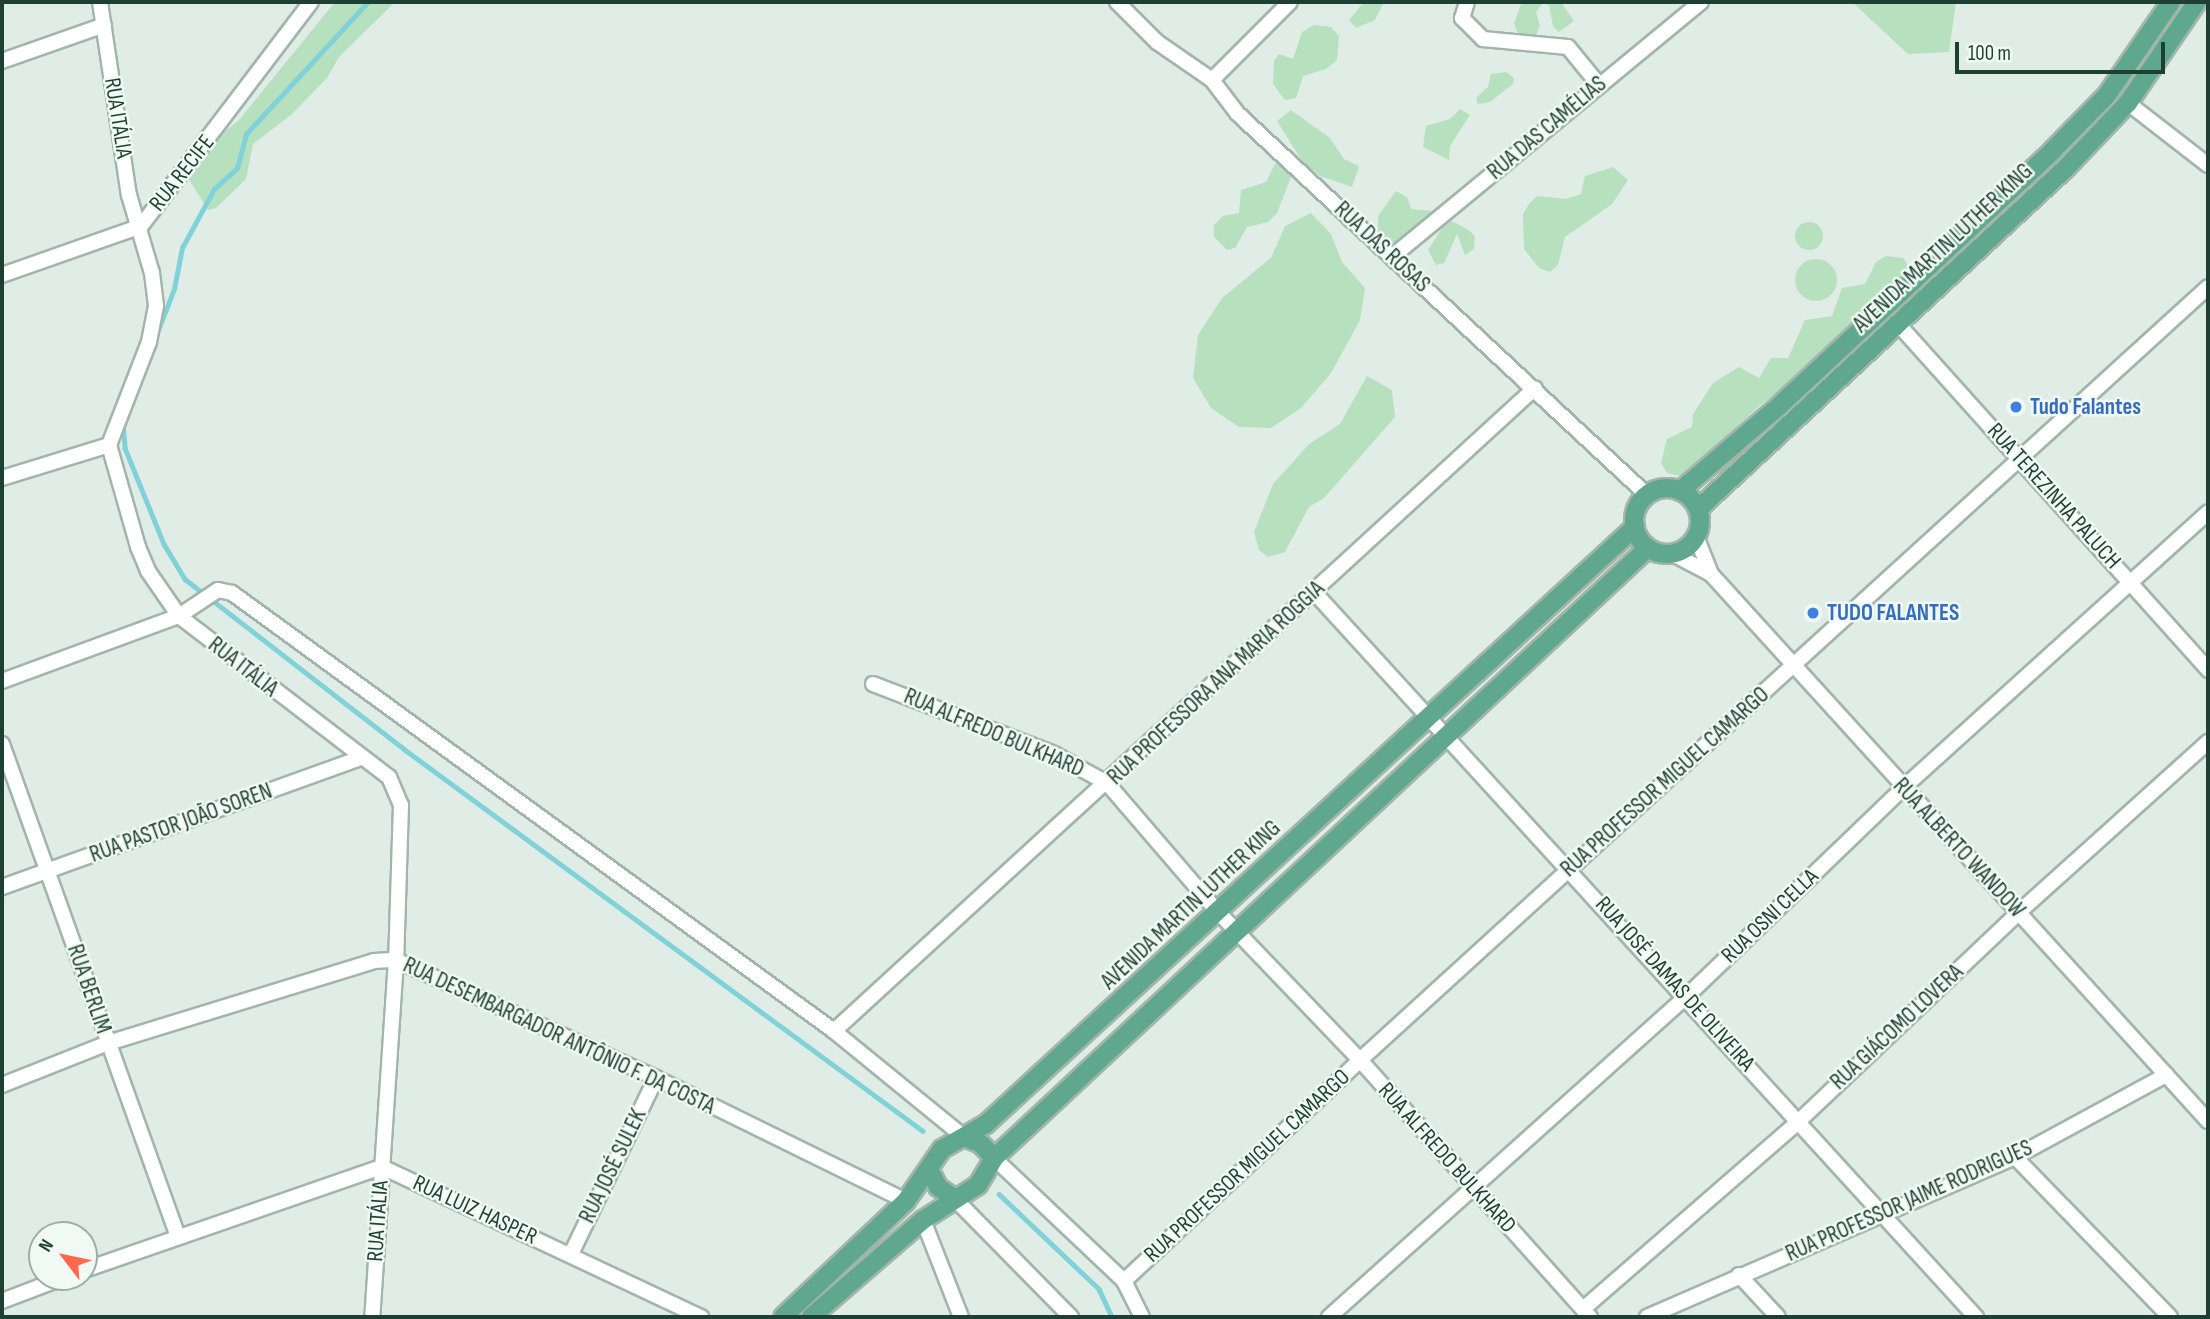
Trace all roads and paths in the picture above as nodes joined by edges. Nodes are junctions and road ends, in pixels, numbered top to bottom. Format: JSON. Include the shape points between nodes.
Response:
{"nodes":[{"id":1,"x":100,"y":2,"type":"edge"},
{"id":2,"x":311,"y":2,"type":"edge"},
{"id":3,"x":1117,"y":2,"type":"edge"},
{"id":4,"x":1290,"y":2,"type":"edge"},
{"id":5,"x":1467,"y":2,"type":"edge"},
{"id":6,"x":1701,"y":2,"type":"edge"},
{"id":7,"x":2171,"y":2,"type":"edge"},
{"id":8,"x":2197,"y":2,"type":"edge"},
{"id":9,"x":104,"y":25,"type":"junction"},
{"id":10,"x":2,"y":61,"type":"edge"},
{"id":11,"x":1212,"y":80,"type":"junction"},
{"id":12,"x":1599,"y":85,"type":"junction"},
{"id":13,"x":2128,"y":103,"type":"junction"},
{"id":14,"x":2052,"y":152,"type":"junction"},
{"id":15,"x":2208,"y":166,"type":"edge"},
{"id":16,"x":2066,"y":168,"type":"junction"},
{"id":17,"x":141,"y":226,"type":"junction"},
{"id":18,"x":1393,"y":256,"type":"junction"},
{"id":19,"x":2,"y":275,"type":"edge"},
{"id":20,"x":2208,"y":287,"type":"edge"},
{"id":21,"x":1898,"y":324,"type":"junction"},
{"id":22,"x":1535,"y":388,"type":"junction"},
{"id":23,"x":108,"y":445,"type":"junction"},
{"id":24,"x":2022,"y":458,"type":"junction"},
{"id":25,"x":2,"y":478,"type":"edge"},
{"id":26,"x":1681,"y":491,"type":"junction"},
{"id":27,"x":1647,"y":495,"type":"junction"},
{"id":28,"x":1698,"y":509,"type":"junction"},
{"id":29,"x":2208,"y":513,"type":"edge"},
{"id":30,"x":1635,"y":527,"type":"junction"},
{"id":31,"x":1696,"y":536,"type":"junction"},
{"id":32,"x":1648,"y":548,"type":"junction"},
{"id":33,"x":1673,"y":554,"type":"junction"},
{"id":34,"x":1711,"y":574,"type":"junction"},
{"id":35,"x":2132,"y":583,"type":"junction"},
{"id":36,"x":1314,"y":592,"type":"junction"},
{"id":37,"x":179,"y":616,"type":"junction"},
{"id":38,"x":1792,"y":666,"type":"junction"},
{"id":39,"x":2208,"y":670,"type":"edge"},
{"id":40,"x":2,"y":681,"type":"edge"},
{"id":41,"x":873,"y":684,"type":"dead end"},
{"id":42,"x":1429,"y":718,"type":"junction"},
{"id":43,"x":1445,"y":735,"type":"junction"},
{"id":44,"x":2208,"y":742,"type":"edge"},
{"id":45,"x":2,"y":744,"type":"edge"},
{"id":46,"x":361,"y":758,"type":"junction"},
{"id":47,"x":1107,"y":783,"type":"junction"},
{"id":48,"x":1903,"y":788,"type":"junction"},
{"id":49,"x":1570,"y":869,"type":"junction"},
{"id":50,"x":48,"y":871,"type":"junction"},
{"id":51,"x":2,"y":887,"type":"edge"},
{"id":52,"x":2018,"y":913,"type":"junction"},
{"id":53,"x":1219,"y":914,"type":"junction"},
{"id":54,"x":1236,"y":931,"type":"junction"},
{"id":55,"x":396,"y":960,"type":"junction"},
{"id":56,"x":1686,"y":998,"type":"junction"},
{"id":57,"x":834,"y":1031,"type":"junction"},
{"id":58,"x":1088,"y":1032,"type":"junction"},
{"id":59,"x":108,"y":1043,"type":"junction"},
{"id":60,"x":1107,"y":1052,"type":"junction"},
{"id":61,"x":1360,"y":1060,"type":"junction"},
{"id":62,"x":2166,"y":1075,"type":"junction"},
{"id":63,"x":656,"y":1078,"type":"junction"},
{"id":64,"x":2,"y":1086,"type":"edge"},
{"id":65,"x":1799,"y":1121,"type":"junction"},
{"id":66,"x":2208,"y":1121,"type":"edge"},
{"id":67,"x":964,"y":1137,"type":"junction"},
{"id":68,"x":2015,"y":1157,"type":"junction"},
{"id":69,"x":994,"y":1158,"type":"junction"},
{"id":70,"x":382,"y":1167,"type":"junction"},
{"id":71,"x":930,"y":1171,"type":"junction"},
{"id":72,"x":1473,"y":1188,"type":"junction"},
{"id":73,"x":954,"y":1198,"type":"junction"},
{"id":74,"x":906,"y":1201,"type":"junction"},
{"id":75,"x":1883,"y":1213,"type":"junction"},
{"id":76,"x":923,"y":1220,"type":"junction"},
{"id":77,"x":177,"y":1234,"type":"junction"},
{"id":78,"x":571,"y":1254,"type":"junction"},
{"id":79,"x":853,"y":1254,"type":"junction"},
{"id":80,"x":98,"y":1265,"type":"edge"},
{"id":81,"x":867,"y":1268,"type":"junction"},
{"id":82,"x":1739,"y":1275,"type":"junction"},
{"id":83,"x":1124,"y":1281,"type":"junction"},
{"id":84,"x":28,"y":1291,"type":"edge"},
{"id":85,"x":2,"y":1301,"type":"edge"},
{"id":86,"x":1587,"y":1313,"type":"edge"},
{"id":87,"x":372,"y":1317,"type":"edge"},
{"id":88,"x":701,"y":1317,"type":"edge"},
{"id":89,"x":783,"y":1317,"type":"edge"},
{"id":90,"x":811,"y":1317,"type":"edge"},
{"id":91,"x":961,"y":1317,"type":"edge"},
{"id":92,"x":1071,"y":1317,"type":"edge"},
{"id":93,"x":1142,"y":1317,"type":"edge"},
{"id":94,"x":1329,"y":1317,"type":"edge"},
{"id":95,"x":1647,"y":1317,"type":"edge"},
{"id":96,"x":1778,"y":1317,"type":"edge"},
{"id":97,"x":1976,"y":1317,"type":"edge"},
{"id":98,"x":2170,"y":1317,"type":"edge"}],
"edges":[{"from":1,"to":9,"type":"street","name":"RUA ITÁLIA"},
{"from":2,"to":17,"type":"street","name":"RUA RECIFE"},
{"from":3,"to":11,"type":"street","name":"RUA DAS ROSAS","via":[[1157,42]]},
{"from":4,"to":11,"type":"street"},
{"from":5,"to":12,"type":"street","via":[[1462,18],[1483,39],[1568,47]]},
{"from":6,"to":12,"type":"street","name":"RUA DAS CAMÉLIAS"},
{"from":7,"to":14,"type":"main road","name":"AVENIDA MARTIN LUTHER KING","via":[[2107,95]]},
{"from":8,"to":13,"type":"main road","name":"AVENIDA MARTIN LUTHER KING"},
{"from":9,"to":10,"type":"street"},
{"from":9,"to":17,"type":"street","name":"RUA ITÁLIA","via":[[129,195]]},
{"from":11,"to":18,"type":"street","name":"RUA DAS ROSAS","via":[[1238,114]]},
{"from":12,"to":18,"type":"street","name":"RUA DAS CAMÉLIAS"},
{"from":13,"to":15,"type":"street"},
{"from":13,"to":16,"type":"main road","name":"AVENIDA MARTIN LUTHER KING"},
{"from":14,"to":16,"type":"main road"},
{"from":14,"to":26,"type":"main road","name":"AVENIDA MARTIN LUTHER KING"},
{"from":16,"to":21,"type":"main road","name":"AVENIDA MARTIN LUTHER KING"},
{"from":17,"to":19,"type":"street","name":"RUA RECIFE"},
{"from":17,"to":23,"type":"street","name":"RUA ITÁLIA","via":[[156,306],[149,342]]},
{"from":18,"to":22,"type":"street","name":"RUA DAS ROSAS"},
{"from":20,"to":24,"type":"street","name":"RUA PROFESSOR MIGUEL CAMARGO"},
{"from":21,"to":24,"type":"street","name":"RUA TEREZINHA PALUCH"},
{"from":21,"to":28,"type":"main road","name":"AVENIDA MARTIN LUTHER KING"},
{"from":22,"to":27,"type":"street","name":"RUA DAS ROSAS"},
{"from":22,"to":36,"type":"street","name":"RUA PROFESSORA ANA MARIA ROGGIA"},
{"from":23,"to":25,"type":"street"},
{"from":23,"to":37,"type":"street","name":"RUA ITÁLIA","via":[[143,559]]},
{"from":24,"to":35,"type":"street","name":"RUA TEREZINHA PALUCH"},
{"from":24,"to":38,"type":"street","name":"RUA PROFESSOR MIGUEL CAMARGO"},
{"from":26,"to":27,"type":"main road","via":[[1669,488]]},
{"from":26,"to":28,"type":"main road"},
{"from":27,"to":30,"type":"main road","via":[[1639,504]]},
{"from":28,"to":31,"type":"main road"},
{"from":29,"to":35,"type":"street","name":"RUA OSNI CELLA"},
{"from":30,"to":32,"type":"main road"},
{"from":30,"to":42,"type":"main road","name":"AVENIDA MARTIN LUTHER KING"},
{"from":31,"to":33,"type":"main road"},
{"from":31,"to":34,"type":"street","name":"RUA ALBERTO WANDOW"},
{"from":32,"to":33,"type":"main road"},
{"from":32,"to":43,"type":"main road"},
{"from":33,"to":34,"type":"street","name":"RUA ALBERTO WANDOW"},
{"from":34,"to":38,"type":"street","name":"RUA ALBERTO WANDOW"},
{"from":35,"to":39,"type":"street","name":"RUA TEREZINHA PALUCH"},
{"from":35,"to":48,"type":"street","name":"RUA OSNI CELLA"},
{"from":36,"to":42,"type":"street","name":"RUA JOSÉ DAMAS DE OLIVEIRA"},
{"from":36,"to":47,"type":"street","name":"RUA PROFESSORA ANA MARIA ROGGIA"},
{"from":37,"to":40,"type":"street"},
{"from":37,"to":46,"type":"street","name":"RUA ITÁLIA"},
{"from":37,"to":57,"type":"street","via":[[218,590],[232,593]]},
{"from":38,"to":48,"type":"street","name":"RUA ALBERTO WANDOW"},
{"from":38,"to":49,"type":"street","name":"RUA PROFESSOR MIGUEL CAMARGO"},
{"from":41,"to":47,"type":"street","name":"RUA ALFREDO BULKHARD","via":[[1054,754]]},
{"from":42,"to":43,"type":"street","name":"RUA JOSÉ DAMAS DE OLIVEIRA"},
{"from":42,"to":53,"type":"main road","name":"AVENIDA MARTIN LUTHER KING"},
{"from":43,"to":49,"type":"street","name":"RUA JOSÉ DAMAS DE OLIVEIRA"},
{"from":43,"to":54,"type":"main road"},
{"from":44,"to":52,"type":"street","name":"RUA GIÁCOMO LOVERA"},
{"from":45,"to":50,"type":"street","name":"RUA BERLIM"},
{"from":46,"to":50,"type":"street","name":"RUA PASTOR JOÃO SOREN"},
{"from":46,"to":55,"type":"street","name":"RUA ITÁLIA","via":[[389,777],[401,805]]},
{"from":47,"to":53,"type":"street","name":"RUA ALFREDO BULKHARD"},
{"from":47,"to":57,"type":"street","name":"RUA PROFESSORA ANA MARIA ROGGIA"},
{"from":48,"to":52,"type":"street","name":"RUA ALBERTO WANDOW"},
{"from":48,"to":56,"type":"street","name":"RUA OSNI CELLA"},
{"from":49,"to":56,"type":"street","name":"RUA JOSÉ DAMAS DE OLIVEIRA"},
{"from":49,"to":61,"type":"street","name":"RUA PROFESSOR MIGUEL CAMARGO"},
{"from":50,"to":51,"type":"street","name":"RUA PASTOR JOÃO SOREN"},
{"from":50,"to":59,"type":"street","name":"RUA BERLIM"},
{"from":52,"to":62,"type":"street","name":"RUA ALBERTO WANDOW"},
{"from":52,"to":65,"type":"street","name":"RUA GIÁCOMO LOVERA"},
{"from":53,"to":54,"type":"street","name":"RUA ALFREDO BULKHARD"},
{"from":53,"to":58,"type":"main road","name":"AVENIDA MARTIN LUTHER KING"},
{"from":54,"to":60,"type":"main road"},
{"from":54,"to":61,"type":"street","name":"RUA ALFREDO BULKHARD"},
{"from":55,"to":59,"type":"street","name":"RUA DESEMBARGADOR ANTÔNIO F. DA COSTA","via":[[374,961]]},
{"from":55,"to":63,"type":"street","name":"RUA DESEMBARGADOR ANTÔNIO F. DA COSTA"},
{"from":55,"to":70,"type":"street","name":"RUA ITÁLIA"},
{"from":56,"to":65,"type":"street","name":"RUA JOSÉ DAMAS DE OLIVEIRA"},
{"from":56,"to":72,"type":"street","name":"RUA OSNI CELLA"},
{"from":57,"to":67,"type":"street"},
{"from":58,"to":60,"type":"main road"},
{"from":58,"to":67,"type":"main road","name":"AVENIDA MARTIN LUTHER KING","via":[[986,1124]]},
{"from":59,"to":64,"type":"street","name":"RUA DESEMBARGADOR ANTÔNIO F. DA COSTA"},
{"from":59,"to":77,"type":"street","name":"RUA BERLIM"},
{"from":60,"to":69,"type":"main road"},
{"from":61,"to":72,"type":"street","name":"RUA ALFREDO BULKHARD"},
{"from":61,"to":83,"type":"street","name":"RUA PROFESSOR MIGUEL CAMARGO"},
{"from":62,"to":66,"type":"street","name":"RUA ALBERTO WANDOW"},
{"from":62,"to":68,"type":"street","name":"RUA PROFESSOR JAIME RODRIGUES"},
{"from":63,"to":74,"type":"street","name":"RUA DESEMBARGADOR ANTÔNIO F. DA COSTA"},
{"from":63,"to":78,"type":"street","name":"RUA JOSÉ SULEK"},
{"from":65,"to":75,"type":"street","name":"RUA JOSÉ DAMAS DE OLIVEIRA"},
{"from":65,"to":86,"type":"street","name":"RUA GIÁCOMO LOVERA"},
{"from":67,"to":69,"type":"main road","via":[[981,1144]]},
{"from":67,"to":71,"type":"main road","name":"AVENIDA MARTIN LUTHER KING","via":[[942,1149]]},
{"from":68,"to":75,"type":"street","name":"RUA PROFESSOR JAIME RODRIGUES"},
{"from":68,"to":98,"type":"street"},
{"from":69,"to":73,"type":"main road","via":[[978,1185]]},
{"from":69,"to":83,"type":"street"},
{"from":70,"to":77,"type":"street"},
{"from":70,"to":78,"type":"street","name":"RUA LUIZ HASPER"},
{"from":70,"to":87,"type":"street","name":"RUA ITÁLIA"},
{"from":71,"to":73,"type":"main road","via":[[939,1187]]},
{"from":71,"to":74,"type":"main road","name":"AVENIDA MARTIN LUTHER KING"},
{"from":72,"to":86,"type":"street","name":"RUA ALFREDO BULKHARD"},
{"from":72,"to":94,"type":"street","name":"RUA OSNI CELLA"},
{"from":73,"to":76,"type":"main road"},
{"from":73,"to":92,"type":"street"},
{"from":74,"to":79,"type":"main road","name":"AVENIDA MARTIN LUTHER KING"},
{"from":75,"to":82,"type":"street","name":"RUA PROFESSOR JAIME RODRIGUES"},
{"from":75,"to":97,"type":"street","name":"RUA JOSÉ DAMAS DE OLIVEIRA"},
{"from":76,"to":81,"type":"main road"},
{"from":76,"to":91,"type":"street"},
{"from":77,"to":80,"type":"street"},
{"from":78,"to":88,"type":"street","name":"RUA LUIZ HASPER"},
{"from":79,"to":81,"type":"main road"},
{"from":79,"to":89,"type":"main road","name":"AVENIDA MARTIN LUTHER KING"},
{"from":81,"to":90,"type":"main road"},
{"from":82,"to":95,"type":"street","name":"RUA PROFESSOR JAIME RODRIGUES"},
{"from":82,"to":96,"type":"street"},
{"from":83,"to":93,"type":"street"},
{"from":84,"to":85,"type":"street"}]}
